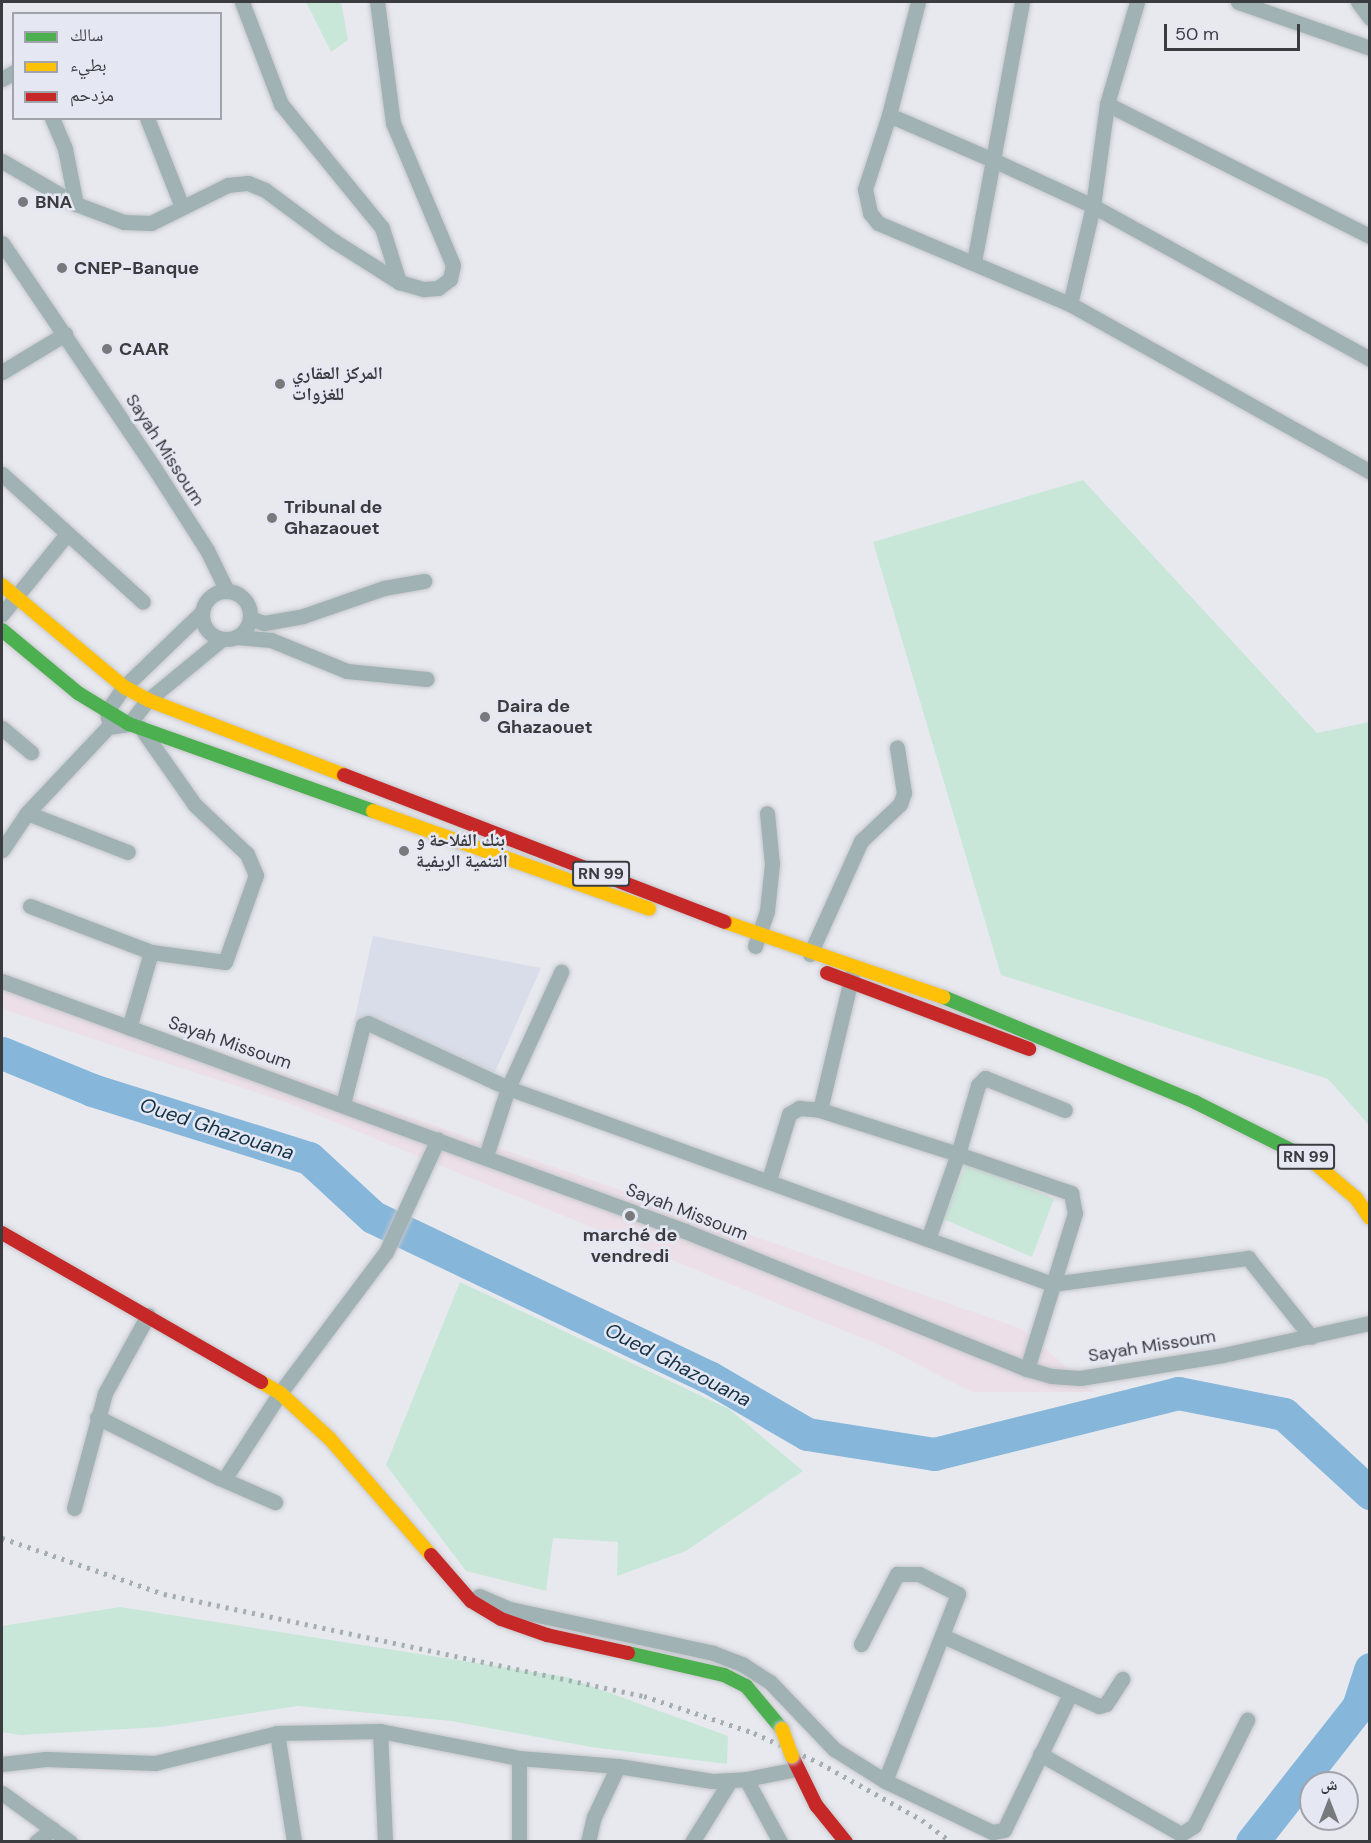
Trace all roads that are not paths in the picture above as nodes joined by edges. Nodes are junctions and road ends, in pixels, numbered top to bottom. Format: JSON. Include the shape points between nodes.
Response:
{"nodes":[{"id":1,"x":242,"y":2,"type":"edge"},
{"id":2,"x":377,"y":2,"type":"edge"},
{"id":3,"x":918,"y":2,"type":"edge"},
{"id":4,"x":1022,"y":2,"type":"edge"},
{"id":5,"x":1137,"y":2,"type":"edge"},
{"id":6,"x":1238,"y":2,"type":"edge"},
{"id":7,"x":1358,"y":2,"type":"edge"},
{"id":8,"x":1370,"y":18,"type":"edge"},
{"id":9,"x":1370,"y":48,"type":"edge"},
{"id":10,"x":1107,"y":104,"type":"junction"},
{"id":11,"x":889,"y":115,"type":"junction"},
{"id":12,"x":53,"y":120,"type":"edge"},
{"id":13,"x":148,"y":120,"type":"edge"},
{"id":14,"x":993,"y":160,"type":"junction"},
{"id":15,"x":2,"y":161,"type":"edge"},
{"id":16,"x":76,"y":204,"type":"junction"},
{"id":17,"x":1093,"y":206,"type":"junction"},
{"id":18,"x":182,"y":207,"type":"junction"},
{"id":19,"x":1370,"y":236,"type":"edge"},
{"id":20,"x":2,"y":243,"type":"edge"},
{"id":21,"x":974,"y":262,"type":"junction"},
{"id":22,"x":399,"y":282,"type":"junction"},
{"id":23,"x":1070,"y":304,"type":"junction"},
{"id":24,"x":65,"y":334,"type":"junction"},
{"id":25,"x":1370,"y":359,"type":"edge"},
{"id":26,"x":2,"y":372,"type":"edge"},
{"id":27,"x":1370,"y":472,"type":"edge"},
{"id":28,"x":2,"y":474,"type":"edge"},
{"id":29,"x":68,"y":534,"type":"junction"},
{"id":30,"x":423,"y":581,"type":"dead end"},
{"id":31,"x":2,"y":585,"type":"edge"},
{"id":32,"x":227,"y":591,"type":"junction"},
{"id":33,"x":17,"y":598,"type":"junction"},
{"id":34,"x":144,"y":602,"type":"dead end"},
{"id":35,"x":201,"y":613,"type":"junction"},
{"id":36,"x":2,"y":614,"type":"edge"},
{"id":37,"x":250,"y":618,"type":"junction"},
{"id":38,"x":2,"y":630,"type":"edge"},
{"id":39,"x":237,"y":637,"type":"junction"},
{"id":40,"x":222,"y":639,"type":"junction"},
{"id":41,"x":427,"y":679,"type":"dead end"},
{"id":42,"x":124,"y":687,"type":"junction"},
{"id":43,"x":148,"y":700,"type":"junction"},
{"id":44,"x":107,"y":711,"type":"junction"},
{"id":45,"x":135,"y":726,"type":"junction"},
{"id":46,"x":108,"y":727,"type":"junction"},
{"id":47,"x":2,"y":728,"type":"edge"},
{"id":48,"x":897,"y":748,"type":"dead end"},
{"id":49,"x":31,"y":752,"type":"dead end"},
{"id":50,"x":296,"y":757,"type":"junction"},
{"id":51,"x":287,"y":779,"type":"junction"},
{"id":52,"x":404,"y":799,"type":"junction"},
{"id":53,"x":27,"y":813,"type":"junction"},
{"id":54,"x":767,"y":813,"type":"dead end"},
{"id":55,"x":398,"y":819,"type":"junction"},
{"id":56,"x":2,"y":850,"type":"edge"},
{"id":57,"x":129,"y":852,"type":"dead end"},
{"id":58,"x":566,"y":860,"type":"junction"},
{"id":59,"x":556,"y":875,"type":"junction"},
{"id":60,"x":30,"y":906,"type":"dead end"},
{"id":61,"x":707,"y":922,"type":"junction"},
{"id":62,"x":757,"y":940,"type":"junction"},
{"id":63,"x":151,"y":952,"type":"junction"},
{"id":64,"x":810,"y":954,"type":"junction"},
{"id":65,"x":853,"y":966,"type":"junction"},
{"id":66,"x":561,"y":972,"type":"dead end"},
{"id":67,"x":2,"y":981,"type":"edge"},
{"id":68,"x":851,"y":981,"type":"junction"},
{"id":69,"x":129,"y":1028,"type":"junction"},
{"id":70,"x":508,"y":1088,"type":"junction"},
{"id":71,"x":343,"y":1104,"type":"junction"},
{"id":72,"x":820,"y":1110,"type":"junction"},
{"id":73,"x":1065,"y":1110,"type":"dead end"},
{"id":74,"x":1226,"y":1119,"type":"junction"},
{"id":75,"x":438,"y":1139,"type":"junction"},
{"id":76,"x":958,"y":1155,"type":"junction"},
{"id":77,"x":486,"y":1156,"type":"junction"},
{"id":78,"x":769,"y":1180,"type":"junction"},
{"id":79,"x":1370,"y":1218,"type":"edge"},
{"id":80,"x":2,"y":1233,"type":"edge"},
{"id":81,"x":928,"y":1239,"type":"junction"},
{"id":82,"x":1052,"y":1284,"type":"junction"},
{"id":83,"x":148,"y":1315,"type":"junction"},
{"id":84,"x":1370,"y":1323,"type":"edge"},
{"id":85,"x":1311,"y":1338,"type":"junction"},
{"id":86,"x":1027,"y":1370,"type":"junction"},
{"id":87,"x":280,"y":1394,"type":"junction"},
{"id":88,"x":97,"y":1417,"type":"junction"},
{"id":89,"x":222,"y":1479,"type":"junction"},
{"id":90,"x":275,"y":1502,"type":"dead end"},
{"id":91,"x":74,"y":1508,"type":"dead end"},
{"id":92,"x":447,"y":1578,"type":"junction"},
{"id":93,"x":943,"y":1636,"type":"junction"},
{"id":94,"x":861,"y":1644,"type":"dead end"},
{"id":95,"x":1122,"y":1679,"type":"dead end"},
{"id":96,"x":1070,"y":1694,"type":"junction"},
{"id":97,"x":1247,"y":1720,"type":"dead end"},
{"id":98,"x":380,"y":1731,"type":"junction"},
{"id":99,"x":277,"y":1733,"type":"junction"},
{"id":100,"x":1040,"y":1754,"type":"junction"},
{"id":101,"x":519,"y":1758,"type":"junction"},
{"id":102,"x":794,"y":1763,"type":"junction"},
{"id":103,"x":2,"y":1764,"type":"edge"},
{"id":104,"x":618,"y":1766,"type":"junction"},
{"id":105,"x":885,"y":1781,"type":"junction"},
{"id":106,"x":743,"y":1784,"type":"junction"},
{"id":107,"x":2,"y":1793,"type":"edge"},
{"id":108,"x":52,"y":1829,"type":"junction"},
{"id":109,"x":696,"y":1840,"type":"edge"},
{"id":110,"x":36,"y":1842,"type":"edge"},
{"id":111,"x":70,"y":1842,"type":"edge"},
{"id":112,"x":294,"y":1842,"type":"edge"},
{"id":113,"x":385,"y":1842,"type":"edge"},
{"id":114,"x":519,"y":1842,"type":"edge"},
{"id":115,"x":588,"y":1842,"type":"edge"},
{"id":116,"x":780,"y":1842,"type":"edge"},
{"id":117,"x":846,"y":1842,"type":"edge"}],
"edges":[{"from":1,"to":22,"type":"street","via":[[281,104],[382,228]]},
{"from":2,"to":22,"type":"street","via":[[393,123],[453,264],[450,279],[438,288],[423,289]]},
{"from":3,"to":11,"type":"street"},
{"from":4,"to":14,"type":"street"},
{"from":5,"to":10,"type":"street"},
{"from":6,"to":9,"type":"street"},
{"from":7,"to":8,"type":"street"},
{"from":10,"to":17,"type":"street"},
{"from":10,"to":19,"type":"street"},
{"from":11,"to":14,"type":"street"},
{"from":11,"to":21,"type":"street","via":[[865,189],[870,213],[878,223]]},
{"from":12,"to":16,"type":"street","via":[[65,149]]},
{"from":13,"to":18,"type":"street"},
{"from":14,"to":17,"type":"street"},
{"from":14,"to":21,"type":"street"},
{"from":15,"to":16,"type":"street"},
{"from":16,"to":18,"type":"street","via":[[124,222],[151,222]]},
{"from":17,"to":23,"type":"street"},
{"from":17,"to":25,"type":"street"},
{"from":18,"to":22,"type":"street","via":[[228,185],[248,183],[265,190]]},
{"from":20,"to":24,"type":"street","name":"Sayah Missoum"},
{"from":21,"to":23,"type":"street"},
{"from":23,"to":27,"type":"street"},
{"from":24,"to":26,"type":"street"},
{"from":24,"to":32,"type":"street","name":"Sayah Missoum","via":[[207,550]]},
{"from":28,"to":29,"type":"street"},
{"from":29,"to":33,"type":"street"},
{"from":29,"to":34,"type":"street"},
{"from":30,"to":37,"type":"street","via":[[384,588],[303,616],[264,623]]},
{"from":31,"to":33,"type":"main road","number":"RN 99"},
{"from":32,"to":35,"type":"street","via":[[213,595]]},
{"from":32,"to":37,"type":"street","via":[[244,600]]},
{"from":33,"to":36,"type":"street"},
{"from":33,"to":42,"type":"main road","number":"RN 99"},
{"from":35,"to":40,"type":"street","via":[[204,627]]},
{"from":35,"to":42,"type":"street"},
{"from":37,"to":39,"type":"street"},
{"from":38,"to":44,"type":"main road","number":"RN 99","via":[[78,693]]},
{"from":39,"to":40,"type":"street"},
{"from":39,"to":41,"type":"street","via":[[271,640],[347,671]]},
{"from":40,"to":43,"type":"street"},
{"from":42,"to":43,"type":"main road","number":"RN 99"},
{"from":42,"to":44,"type":"street"},
{"from":43,"to":45,"type":"street"},
{"from":43,"to":50,"type":"main road","number":"RN 99"},
{"from":44,"to":45,"type":"main road","number":"RN 99"},
{"from":44,"to":46,"type":"street"},
{"from":45,"to":46,"type":"street"},
{"from":45,"to":51,"type":"main road","number":"RN 99"},
{"from":45,"to":63,"type":"street","via":[[195,805],[247,854],[256,875],[225,962]]},
{"from":46,"to":53,"type":"street"},
{"from":47,"to":49,"type":"street"},
{"from":48,"to":64,"type":"street","via":[[904,793],[900,804],[861,842]]},
{"from":50,"to":51,"type":"main road"},
{"from":50,"to":52,"type":"main road","number":"RN 99"},
{"from":51,"to":55,"type":"main road","number":"RN 99"},
{"from":52,"to":55,"type":"main road"},
{"from":52,"to":58,"type":"main road","number":"RN 99"},
{"from":53,"to":56,"type":"street"},
{"from":53,"to":57,"type":"street"},
{"from":54,"to":62,"type":"street","via":[[772,864],[767,911]]},
{"from":55,"to":59,"type":"main road","number":"RN 99"},
{"from":58,"to":59,"type":"main road"},
{"from":58,"to":61,"type":"main road","number":"RN 99"},
{"from":59,"to":61,"type":"main road","number":"RN 99"},
{"from":60,"to":63,"type":"street"},
{"from":61,"to":62,"type":"main road","number":"RN 99"},
{"from":62,"to":64,"type":"main road","number":"RN 99"},
{"from":62,"to":68,"type":"main road","number":"RN 99"},
{"from":63,"to":69,"type":"street"},
{"from":64,"to":65,"type":"main road","number":"RN 99"},
{"from":65,"to":68,"type":"street"},
{"from":65,"to":74,"type":"main road","number":"RN 99","via":[[958,1002],[1195,1102]]},
{"from":66,"to":70,"type":"street"},
{"from":67,"to":69,"type":"street","name":"Sayah Missoum"},
{"from":68,"to":72,"type":"street"},
{"from":68,"to":74,"type":"main road","number":"RN 99","via":[[1197,1112]]},
{"from":69,"to":71,"type":"street","name":"Sayah Missoum"},
{"from":70,"to":71,"type":"street","via":[[368,1023],[363,1025]]},
{"from":70,"to":77,"type":"street"},
{"from":70,"to":78,"type":"street"},
{"from":71,"to":75,"type":"street","name":"Sayah Missoum"},
{"from":72,"to":76,"type":"street"},
{"from":72,"to":78,"type":"street","via":[[799,1108],[789,1114]]},
{"from":73,"to":76,"type":"street","via":[[985,1078],[978,1085]]},
{"from":74,"to":79,"type":"main road","number":"RN 99","via":[[1274,1138],[1318,1163],[1356,1198]]},
{"from":75,"to":77,"type":"street","name":"Sayah Missoum"},
{"from":75,"to":87,"type":"street","via":[[386,1252]]},
{"from":76,"to":81,"type":"street"},
{"from":76,"to":82,"type":"street","via":[[1071,1192],[1075,1213]]},
{"from":77,"to":86,"type":"street","name":"Sayah Missoum","via":[[684,1231]]},
{"from":78,"to":81,"type":"street"},
{"from":80,"to":83,"type":"main road"},
{"from":81,"to":82,"type":"street"},
{"from":82,"to":85,"type":"street","via":[[1242,1256],[1256,1263]]},
{"from":82,"to":86,"type":"street"},
{"from":83,"to":87,"type":"main road"},
{"from":83,"to":88,"type":"street","via":[[105,1393]]},
{"from":84,"to":85,"type":"street","name":"Sayah Missoum"},
{"from":85,"to":86,"type":"street","name":"Sayah Missoum","via":[[1080,1378]]},
{"from":87,"to":89,"type":"street"},
{"from":87,"to":92,"type":"main road","via":[[330,1439]]},
{"from":88,"to":89,"type":"street"},
{"from":88,"to":91,"type":"street"},
{"from":89,"to":90,"type":"street"},
{"from":92,"to":102,"type":"main road","bridge":true,"via":[[471,1601],[501,1619],[547,1635],[724,1675],[746,1686],[782,1729]]},
{"from":92,"to":105,"type":"street","via":[[510,1609],[712,1653],[742,1664],[770,1682],[834,1749]]},
{"from":93,"to":94,"type":"street","via":[[958,1594],[909,1571],[890,1581]]},
{"from":93,"to":96,"type":"street"},
{"from":93,"to":105,"type":"street"},
{"from":95,"to":96,"type":"street","via":[[1102,1707]]},
{"from":96,"to":100,"type":"street"},
{"from":97,"to":100,"type":"street","via":[[1194,1826],[1182,1834]]},
{"from":98,"to":99,"type":"street"},
{"from":98,"to":101,"type":"street"},
{"from":98,"to":113,"type":"street"},
{"from":99,"to":103,"type":"street","via":[[155,1763],[46,1759]]},
{"from":99,"to":112,"type":"street"},
{"from":100,"to":105,"type":"street","via":[[1000,1832],[992,1832]]},
{"from":101,"to":104,"type":"street"},
{"from":101,"to":114,"type":"street"},
{"from":102,"to":106,"type":"street"},
{"from":102,"to":117,"type":"main road","via":[[816,1805]]},
{"from":104,"to":106,"type":"street"},
{"from":104,"to":115,"type":"street","via":[[594,1817]]},
{"from":106,"to":109,"type":"street"},
{"from":106,"to":116,"type":"street"},
{"from":107,"to":108,"type":"street"},
{"from":108,"to":110,"type":"street"},
{"from":108,"to":111,"type":"street"}]}
